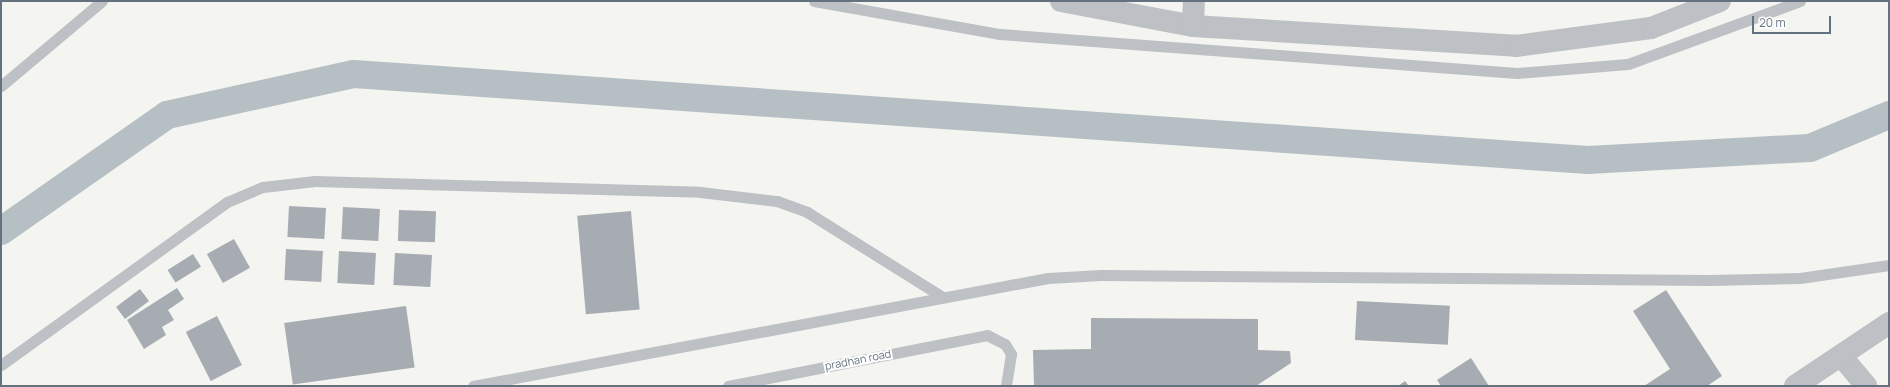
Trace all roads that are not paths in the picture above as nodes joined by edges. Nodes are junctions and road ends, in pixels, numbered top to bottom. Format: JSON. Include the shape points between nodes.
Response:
{"nodes":[{"id":1,"x":102,"y":1,"type":"edge"},
{"id":2,"x":814,"y":1,"type":"edge"},
{"id":3,"x":1061,"y":1,"type":"edge"},
{"id":4,"x":1194,"y":1,"type":"edge"},
{"id":5,"x":1720,"y":1,"type":"edge"},
{"id":6,"x":1800,"y":1,"type":"edge"},
{"id":7,"x":1193,"y":26,"type":"junction"},
{"id":8,"x":1,"y":86,"type":"edge"},
{"id":9,"x":1889,"y":265,"type":"edge"},
{"id":10,"x":941,"y":296,"type":"junction"},
{"id":11,"x":1889,"y":323,"type":"edge"},
{"id":12,"x":1842,"y":356,"type":"junction"},
{"id":13,"x":1,"y":365,"type":"edge"},
{"id":14,"x":473,"y":386,"type":"edge"},
{"id":15,"x":728,"y":386,"type":"edge"},
{"id":16,"x":1006,"y":386,"type":"edge"},
{"id":17,"x":1795,"y":386,"type":"edge"},
{"id":18,"x":1866,"y":386,"type":"edge"}],
"edges":[{"from":1,"to":8,"type":"lane"},
{"from":2,"to":6,"type":"lane","via":[[1000,34],[1517,73],[1628,64]]},
{"from":3,"to":7,"type":"street"},
{"from":4,"to":7,"type":"street"},
{"from":5,"to":7,"type":"street","via":[[1651,28],[1516,46]]},
{"from":9,"to":10,"type":"lane","via":[[1800,278],[1709,280],[1101,275],[1048,278]]},
{"from":10,"to":13,"type":"lane","via":[[807,212],[777,201],[700,192],[315,181],[263,186],[227,202]]},
{"from":10,"to":14,"type":"lane"},
{"from":11,"to":12,"type":"street"},
{"from":12,"to":17,"type":"street"},
{"from":12,"to":18,"type":"street"},
{"from":15,"to":16,"type":"lane","name":"pradhan road","via":[[987,335],[1001,340],[1010,354]]}]}
